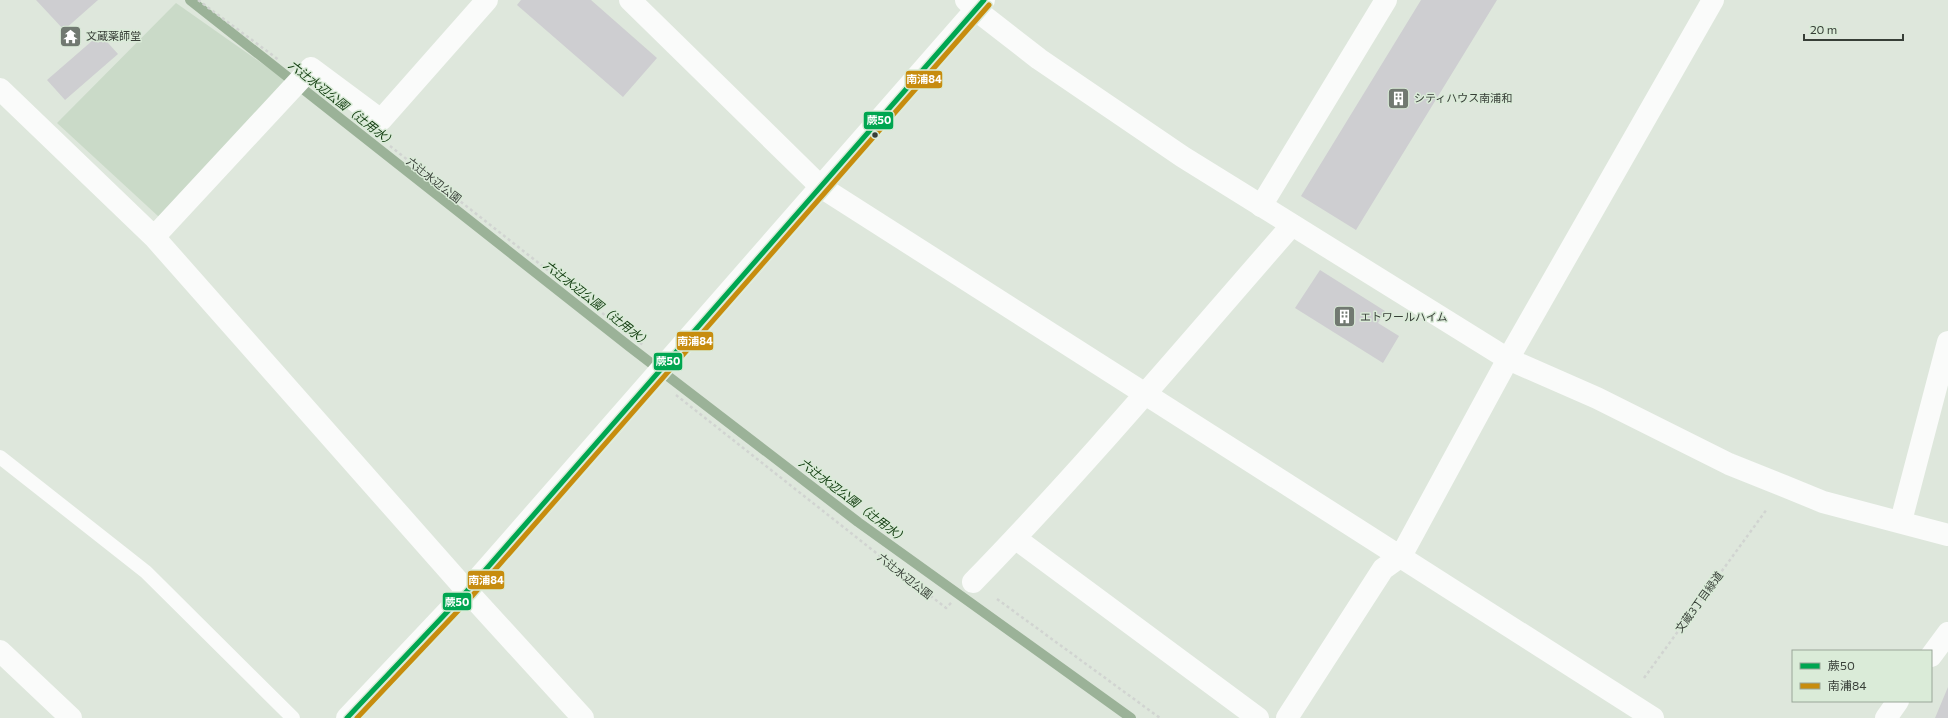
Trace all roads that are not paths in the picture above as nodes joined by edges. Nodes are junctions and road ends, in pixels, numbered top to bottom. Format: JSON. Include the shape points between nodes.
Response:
{"nodes":[{"id":1,"x":487,"y":0,"type":"edge"},
{"id":2,"x":630,"y":0,"type":"edge"},
{"id":3,"x":1386,"y":0,"type":"edge"},
{"id":4,"x":1713,"y":0,"type":"edge"},
{"id":5,"x":975,"y":3,"type":"edge"},
{"id":6,"x":0,"y":88,"type":"edge"},
{"id":7,"x":821,"y":187,"type":"junction"},
{"id":8,"x":1261,"y":206,"type":"junction"},
{"id":9,"x":1292,"y":225,"type":"junction"},
{"id":10,"x":154,"y":237,"type":"junction"},
{"id":11,"x":1948,"y":342,"type":"edge"},
{"id":12,"x":1508,"y":359,"type":"junction"},
{"id":13,"x":1145,"y":393,"type":"junction"},
{"id":14,"x":0,"y":457,"type":"edge"},
{"id":15,"x":1901,"y":521,"type":"junction"},
{"id":16,"x":1948,"y":534,"type":"edge"},
{"id":17,"x":1015,"y":538,"type":"junction"},
{"id":18,"x":1400,"y":556,"type":"junction"},
{"id":19,"x":973,"y":582,"type":"road end"},
{"id":20,"x":466,"y":591,"type":"junction"},
{"id":21,"x":1948,"y":633,"type":"edge"},
{"id":22,"x":0,"y":651,"type":"edge"},
{"id":23,"x":1932,"y":655,"type":"edge"},
{"id":24,"x":1897,"y":702,"type":"edge"},
{"id":25,"x":72,"y":718,"type":"edge"},
{"id":26,"x":293,"y":718,"type":"edge"},
{"id":27,"x":347,"y":718,"type":"edge"},
{"id":28,"x":583,"y":718,"type":"edge"},
{"id":29,"x":1258,"y":718,"type":"edge"},
{"id":30,"x":1287,"y":718,"type":"edge"},
{"id":31,"x":1653,"y":718,"type":"edge"},
{"id":32,"x":1886,"y":718,"type":"edge"}],
"edges":[{"from":1,"to":10,"type":"street","via":[[381,120],[311,68]]},
{"from":2,"to":7,"type":"street"},
{"from":3,"to":8,"type":"street"},
{"from":4,"to":12,"type":"street"},
{"from":5,"to":7,"type":"street"},
{"from":5,"to":8,"type":"street","via":[[1039,59]]},
{"from":6,"to":10,"type":"street"},
{"from":7,"to":13,"type":"street"},
{"from":7,"to":20,"type":"street"},
{"from":8,"to":9,"type":"street"},
{"from":9,"to":12,"type":"street"},
{"from":9,"to":13,"type":"street"},
{"from":10,"to":20,"type":"street"},
{"from":11,"to":15,"type":"street"},
{"from":12,"to":15,"type":"street","via":[[1597,398],[1729,464],[1823,502]]},
{"from":12,"to":18,"type":"street"},
{"from":13,"to":17,"type":"street"},
{"from":13,"to":18,"type":"street"},
{"from":14,"to":26,"type":"lane","via":[[146,572]]},
{"from":15,"to":16,"type":"street"},
{"from":17,"to":19,"type":"street"},
{"from":17,"to":29,"type":"street"},
{"from":18,"to":30,"type":"street","via":[[1383,569]]},
{"from":18,"to":31,"type":"street"},
{"from":20,"to":27,"type":"street"},
{"from":20,"to":28,"type":"street"},
{"from":21,"to":23,"type":"street"},
{"from":22,"to":25,"type":"street"},
{"from":24,"to":32,"type":"street"}]}
